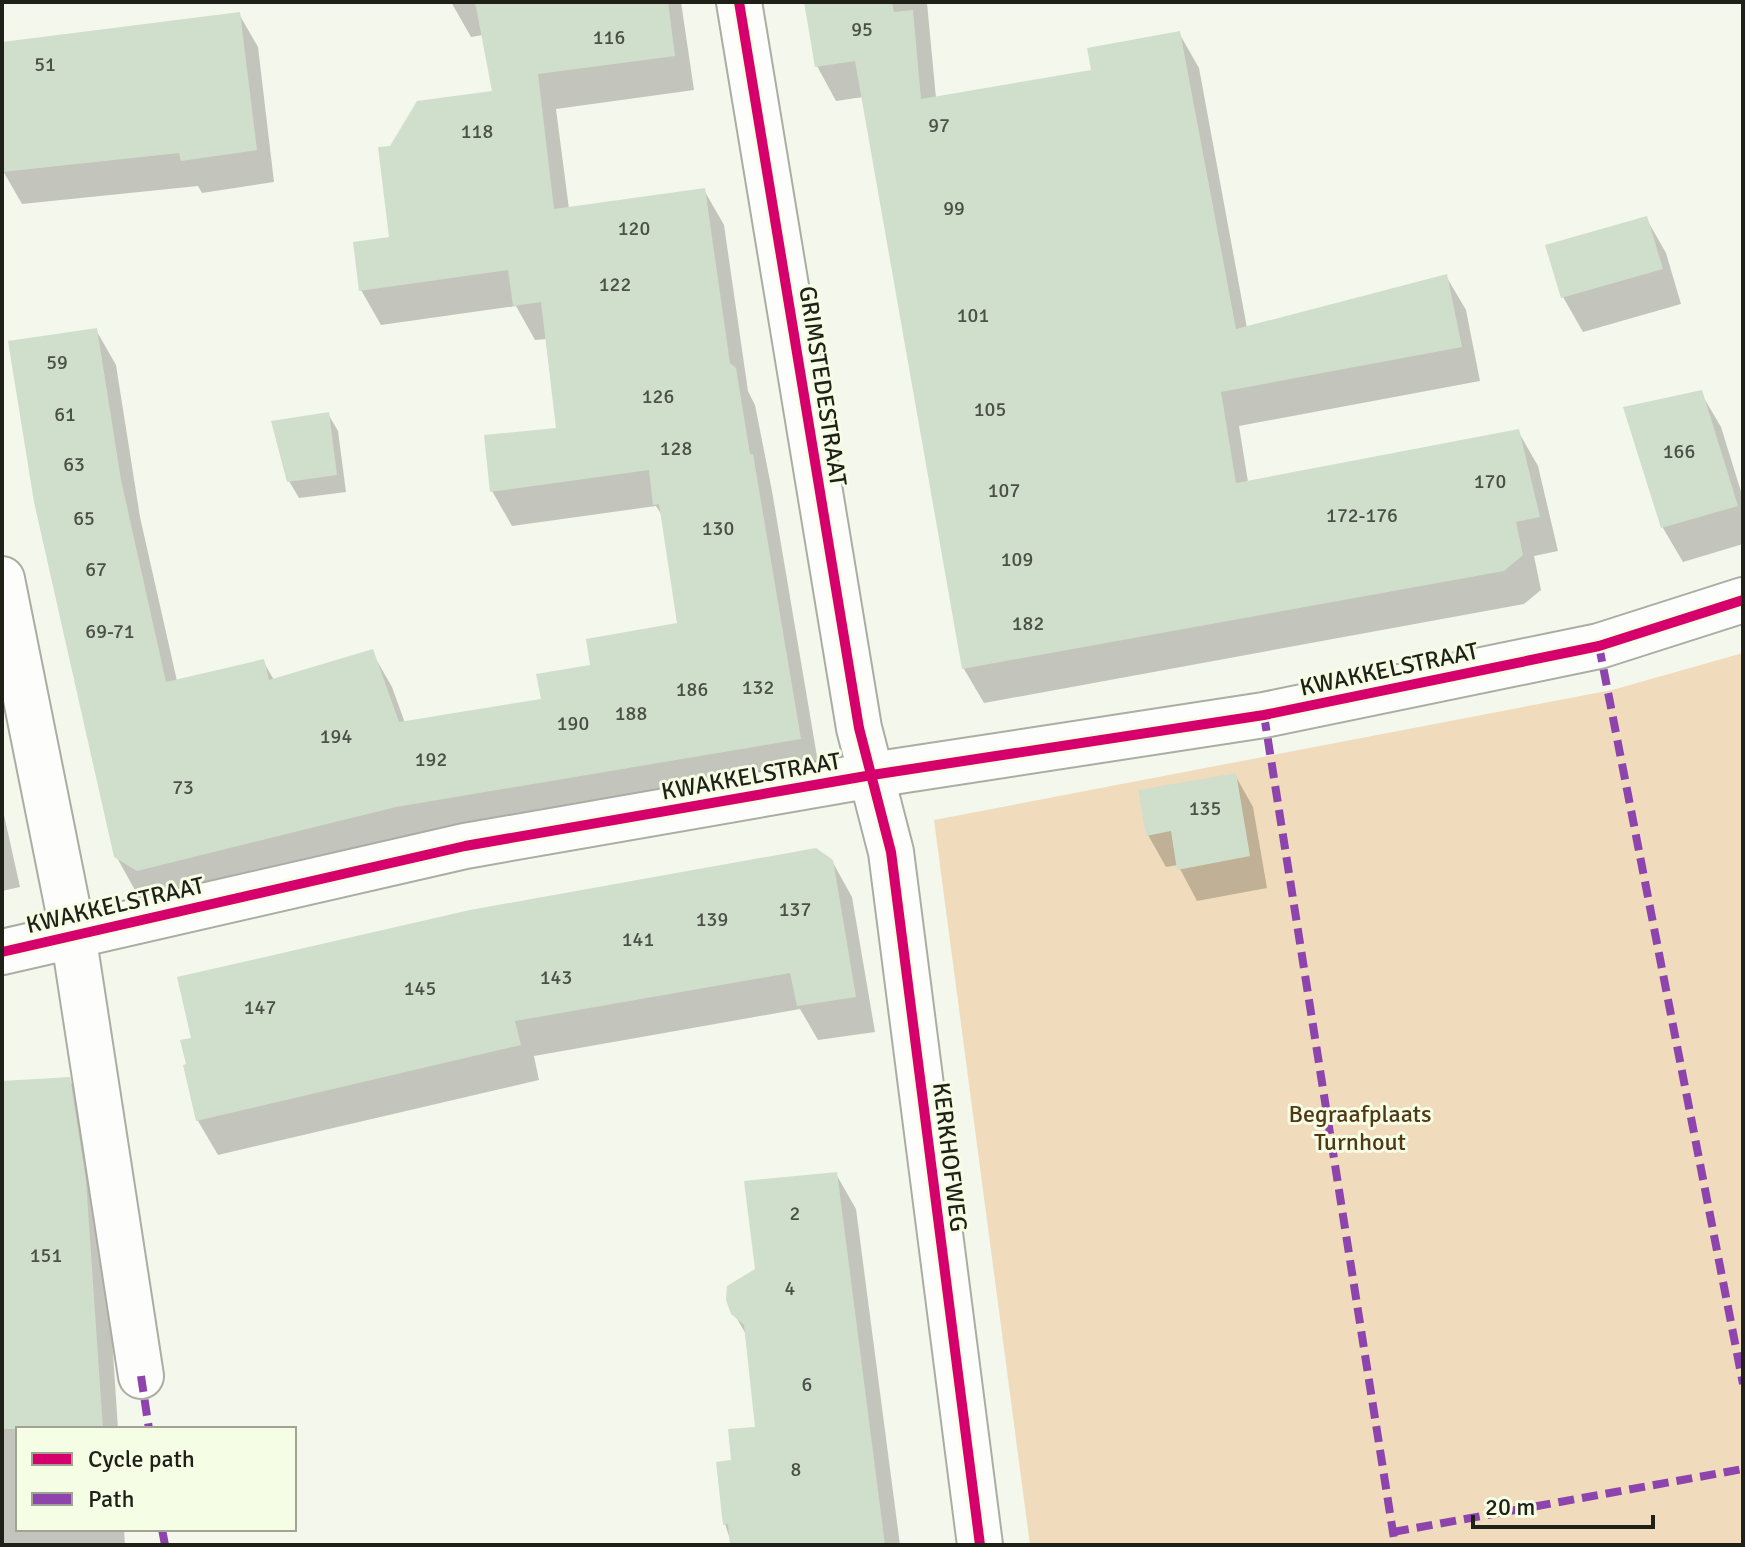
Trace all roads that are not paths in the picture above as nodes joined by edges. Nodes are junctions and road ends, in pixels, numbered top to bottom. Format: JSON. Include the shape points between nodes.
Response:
{"nodes":[{"id":1,"x":739,"y":2,"type":"edge"},
{"id":2,"x":2,"y":579,"type":"edge"},
{"id":3,"x":1743,"y":600,"type":"edge"},
{"id":4,"x":872,"y":775,"type":"junction"},
{"id":5,"x":73,"y":934,"type":"junction"},
{"id":6,"x":2,"y":952,"type":"edge"},
{"id":7,"x":141,"y":1376,"type":"dead end"},
{"id":8,"x":980,"y":1545,"type":"edge"}],
"edges":[{"from":1,"to":4,"type":"street","name":"GRIMSTEDESTRAAT","via":[[859,728]]},
{"from":2,"to":5,"type":"street"},
{"from":3,"to":4,"type":"street","name":"KWAKKELSTRAAT","via":[[1599,646],[1264,715]]},
{"from":4,"to":5,"type":"street","name":"KWAKKELSTRAAT","via":[[465,846]]},
{"from":4,"to":8,"type":"street","name":"KERKHOFWEG","via":[[891,852]]},
{"from":5,"to":6,"type":"street","name":"KWAKKELSTRAAT"},
{"from":5,"to":7,"type":"street"}]}
